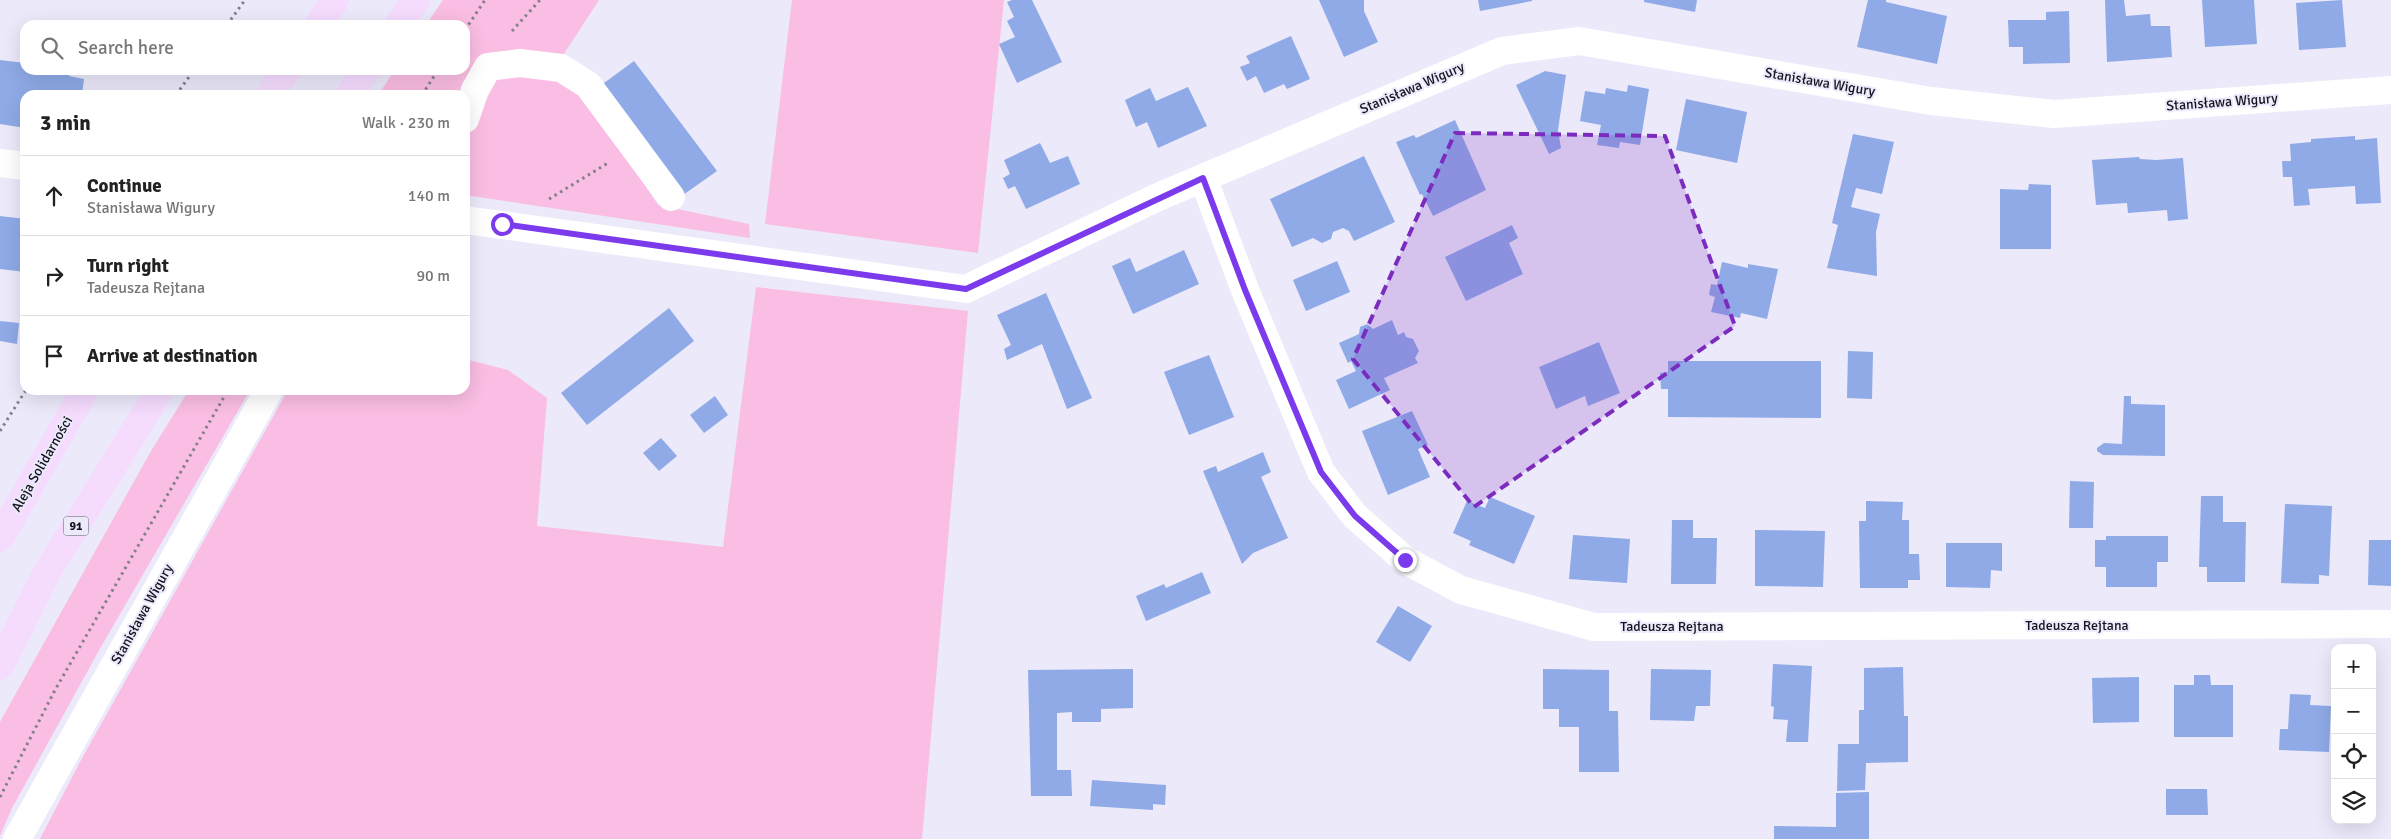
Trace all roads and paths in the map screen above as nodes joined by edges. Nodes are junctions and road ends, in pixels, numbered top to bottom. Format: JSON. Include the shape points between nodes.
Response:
{"nodes":[{"id":1,"x":245,"y":0,"type":"edge"},
{"id":2,"x":335,"y":0,"type":"edge"},
{"id":3,"x":416,"y":0,"type":"edge"},
{"id":4,"x":486,"y":0,"type":"edge"},
{"id":5,"x":231,"y":20,"type":"edge"},
{"id":6,"x":321,"y":20,"type":"edge"},
{"id":7,"x":402,"y":20,"type":"edge"},
{"id":8,"x":470,"y":23,"type":"edge"},
{"id":9,"x":190,"y":75,"type":"edge"},
{"id":10,"x":284,"y":75,"type":"edge"},
{"id":11,"x":362,"y":75,"type":"edge"},
{"id":12,"x":435,"y":75,"type":"edge"},
{"id":13,"x":180,"y":90,"type":"edge"},
{"id":14,"x":273,"y":90,"type":"edge"},
{"id":15,"x":352,"y":90,"type":"edge"},
{"id":16,"x":425,"y":90,"type":"edge"},
{"id":17,"x":2391,"y":90,"type":"edge"},
{"id":18,"x":470,"y":104,"type":"edge"},
{"id":19,"x":634,"y":147,"type":"junction"},
{"id":20,"x":0,"y":162,"type":"edge"},
{"id":21,"x":20,"y":165,"type":"edge"},
{"id":22,"x":1203,"y":178,"type":"junction"},
{"id":23,"x":670,"y":197,"type":"dead end"},
{"id":24,"x":547,"y":201,"type":"dead end"},
{"id":25,"x":470,"y":221,"type":"edge"},
{"id":26,"x":23,"y":395,"type":"edge"},
{"id":27,"x":82,"y":395,"type":"edge"},
{"id":28,"x":157,"y":395,"type":"edge"},
{"id":29,"x":225,"y":395,"type":"edge"},
{"id":30,"x":265,"y":395,"type":"edge"},
{"id":31,"x":0,"y":431,"type":"edge"},
{"id":32,"x":0,"y":538,"type":"edge"},
{"id":33,"x":2391,"y":624,"type":"edge"},
{"id":34,"x":0,"y":666,"type":"edge"},
{"id":35,"x":0,"y":797,"type":"edge"},
{"id":36,"x":17,"y":839,"type":"edge"}],
"edges":[{"from":1,"to":5,"type":"path"},
{"from":2,"to":6,"type":"main road"},
{"from":3,"to":7,"type":"main road"},
{"from":4,"to":8,"type":"path"},
{"from":9,"to":13,"type":"path"},
{"from":10,"to":14,"type":"main road"},
{"from":11,"to":15,"type":"main road"},
{"from":12,"to":16,"type":"path"},
{"from":17,"to":22,"type":"street","name":"Stanisława Wigury","via":[[2054,114],[1931,102],[1579,41],[1502,51]]},
{"from":18,"to":19,"type":"street","via":[[488,67],[520,63],[561,68],[588,85]]},
{"from":19,"to":23,"type":"street"},
{"from":19,"to":24,"type":"path"},
{"from":20,"to":21,"type":"street"},
{"from":22,"to":25,"type":"street","name":"Stanisława Wigury","via":[[966,289]]},
{"from":22,"to":33,"type":"street","name":"Tadeusza Rejtana","via":[[1245,290],[1321,472],[1355,516],[1405,560],[1461,590],[1594,627]]},
{"from":26,"to":31,"type":"path"},
{"from":27,"to":32,"type":"main road","name":"Aleja Solidarności"},
{"from":28,"to":34,"type":"main road","number":"91","via":[[46,574]]},
{"from":29,"to":35,"type":"path","via":[[55,690]]},
{"from":30,"to":36,"type":"street","name":"Stanisława Wigury"}]}
